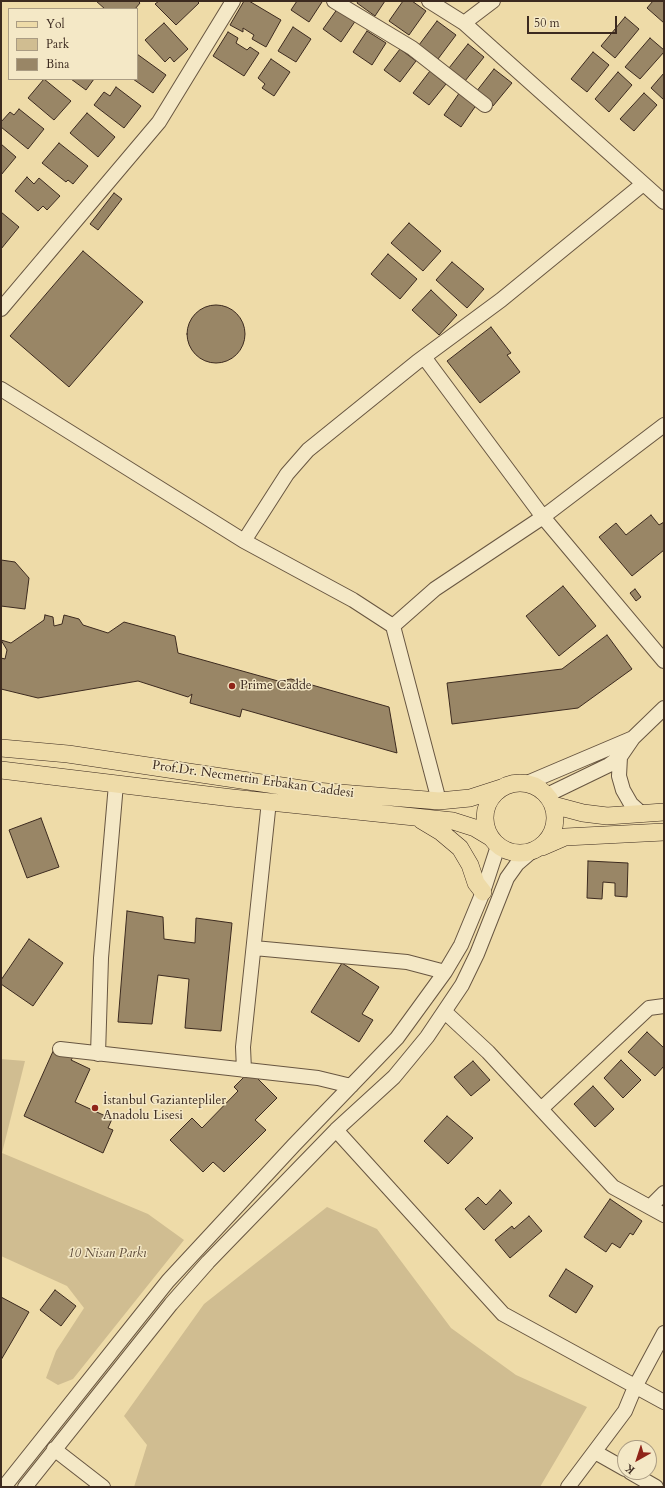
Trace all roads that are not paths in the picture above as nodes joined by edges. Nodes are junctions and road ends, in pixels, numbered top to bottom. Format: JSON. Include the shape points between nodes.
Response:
{"nodes":[{"id":1,"x":233,"y":1,"type":"edge"},
{"id":2,"x":334,"y":1,"type":"edge"},
{"id":3,"x":428,"y":1,"type":"edge"},
{"id":4,"x":493,"y":1,"type":"edge"},
{"id":5,"x":464,"y":23,"type":"junction"},
{"id":6,"x":485,"y":105,"type":"dead end"},
{"id":7,"x":643,"y":184,"type":"junction"},
{"id":8,"x":664,"y":202,"type":"edge"},
{"id":9,"x":1,"y":309,"type":"edge"},
{"id":10,"x":424,"y":357,"type":"junction"},
{"id":11,"x":1,"y":389,"type":"edge"},
{"id":12,"x":664,"y":425,"type":"edge"},
{"id":13,"x":543,"y":517,"type":"junction"},
{"id":14,"x":244,"y":540,"type":"junction"},
{"id":15,"x":393,"y":626,"type":"junction"},
{"id":16,"x":664,"y":661,"type":"edge"},
{"id":17,"x":664,"y":708,"type":"edge"},
{"id":18,"x":633,"y":738,"type":"junction"},
{"id":19,"x":1,"y":748,"type":"edge"},
{"id":20,"x":620,"y":757,"type":"junction"},
{"id":21,"x":1,"y":770,"type":"edge"},
{"id":22,"x":527,"y":783,"type":"junction"},
{"id":23,"x":116,"y":784,"type":"junction"},
{"id":24,"x":504,"y":787,"type":"junction"},
{"id":25,"x":439,"y":800,"type":"junction"},
{"id":26,"x":550,"y":800,"type":"junction"},
{"id":27,"x":269,"y":801,"type":"junction"},
{"id":28,"x":664,"y":812,"type":"edge"},
{"id":29,"x":642,"y":814,"type":"junction"},
{"id":30,"x":418,"y":817,"type":"junction"},
{"id":31,"x":664,"y":832,"type":"edge"},
{"id":32,"x":494,"y":841,"type":"junction"},
{"id":33,"x":536,"y":850,"type":"junction"},
{"id":34,"x":483,"y":892,"type":"junction"},
{"id":35,"x":254,"y":948,"type":"junction"},
{"id":36,"x":445,"y":972,"type":"junction"},
{"id":37,"x":664,"y":1006,"type":"edge"},
{"id":38,"x":445,"y":1012,"type":"junction"},
{"id":39,"x":60,"y":1049,"type":"dead end"},
{"id":40,"x":98,"y":1054,"type":"junction"},
{"id":41,"x":244,"y":1070,"type":"junction"},
{"id":42,"x":351,"y":1086,"type":"junction"},
{"id":43,"x":541,"y":1109,"type":"junction"},
{"id":44,"x":336,"y":1130,"type":"junction"},
{"id":45,"x":664,"y":1193,"type":"edge"},
{"id":46,"x":650,"y":1207,"type":"junction"},
{"id":47,"x":664,"y":1215,"type":"edge"},
{"id":48,"x":664,"y":1333,"type":"edge"},
{"id":49,"x":635,"y":1387,"type":"junction"},
{"id":50,"x":664,"y":1402,"type":"edge"},
{"id":51,"x":54,"y":1449,"type":"junction"},
{"id":52,"x":595,"y":1452,"type":"junction"},
{"id":53,"x":617,"y":1464,"type":"edge"},
{"id":54,"x":644,"y":1480,"type":"edge"},
{"id":55,"x":4,"y":1487,"type":"edge"},
{"id":56,"x":25,"y":1487,"type":"edge"},
{"id":57,"x":103,"y":1487,"type":"edge"},
{"id":58,"x":568,"y":1487,"type":"edge"},
{"id":59,"x":656,"y":1487,"type":"edge"}],
"edges":[{"from":1,"to":9,"type":"street","via":[[159,122]]},
{"from":2,"to":6,"type":"street","via":[[412,48]]},
{"from":3,"to":5,"type":"street"},
{"from":4,"to":5,"type":"street"},
{"from":5,"to":7,"type":"street"},
{"from":7,"to":8,"type":"street"},
{"from":7,"to":10,"type":"street","via":[[502,300]]},
{"from":10,"to":13,"type":"street"},
{"from":10,"to":14,"type":"street","via":[[308,450],[287,474]]},
{"from":11,"to":14,"type":"street"},
{"from":12,"to":13,"type":"street"},
{"from":13,"to":15,"type":"street","via":[[435,589]]},
{"from":13,"to":16,"type":"street"},
{"from":14,"to":15,"type":"street","via":[[353,600]]},
{"from":15,"to":25,"type":"street"},
{"from":17,"to":18,"type":"street"},
{"from":18,"to":20,"type":"street"},
{"from":18,"to":22,"type":"street"},
{"from":19,"to":25,"type":"main road","name":"Prof.Dr. Necmettin Erbakan Caddesi","via":[[68,754],[315,791]]},
{"from":20,"to":26,"type":"street"},
{"from":20,"to":29,"type":"street","via":[[619,776],[623,790],[631,804]]},
{"from":21,"to":23,"type":"main road","name":"Prof.Dr. Necmettin Erbakan Caddesi"},
{"from":22,"to":24,"type":"main road","via":[[515,783]]},
{"from":22,"to":26,"type":"main road","via":[[538,788]]},
{"from":23,"to":27,"type":"main road","name":"Prof.Dr. Necmettin Erbakan Caddesi"},
{"from":23,"to":40,"type":"street","via":[[101,958]]},
{"from":24,"to":25,"type":"main road","name":"Prof.Dr. Necmettin Erbakan Caddesi","via":[[470,798]]},
{"from":24,"to":32,"type":"main road","via":[[488,803],[485,814],[486,826]]},
{"from":26,"to":29,"type":"main road","via":[[583,813],[607,816]]},
{"from":26,"to":33,"type":"main road","via":[[556,817],[554,828],[550,839]]},
{"from":27,"to":30,"type":"main road","name":"Prof.Dr. Necmettin Erbakan Caddesi"},
{"from":27,"to":35,"type":"street"},
{"from":28,"to":29,"type":"main road"},
{"from":30,"to":32,"type":"main road","name":"Prof.Dr. Necmettin Erbakan Caddesi","via":[[453,821],[475,828]]},
{"from":30,"to":34,"type":"main road","via":[[460,848],[470,865],[476,883]]},
{"from":31,"to":33,"type":"main road","via":[[565,837]]},
{"from":32,"to":33,"type":"main road","via":[[508,852],[520,854]]},
{"from":32,"to":34,"type":"street"},
{"from":33,"to":38,"type":"street","via":[[517,864],[507,878],[477,954]]},
{"from":34,"to":36,"type":"street"},
{"from":35,"to":36,"type":"street","via":[[407,962]]},
{"from":35,"to":41,"type":"street","via":[[243,1047]]},
{"from":36,"to":42,"type":"street","via":[[397,1038]]},
{"from":37,"to":43,"type":"street","via":[[649,1008]]},
{"from":38,"to":43,"type":"street","via":[[488,1052]]},
{"from":38,"to":44,"type":"street","via":[[394,1077]]},
{"from":39,"to":40,"type":"street"},
{"from":40,"to":41,"type":"street"},
{"from":41,"to":42,"type":"street","via":[[318,1078]]},
{"from":42,"to":55,"type":"street","via":[[168,1281]]},
{"from":43,"to":46,"type":"street","via":[[613,1187]]},
{"from":44,"to":49,"type":"street","via":[[503,1314]]},
{"from":44,"to":51,"type":"street","via":[[175,1299]]},
{"from":45,"to":46,"type":"street"},
{"from":46,"to":47,"type":"street"},
{"from":48,"to":49,"type":"street"},
{"from":49,"to":50,"type":"street"},
{"from":49,"to":52,"type":"street","via":[[625,1411]]},
{"from":51,"to":56,"type":"street"},
{"from":51,"to":57,"type":"street"},
{"from":52,"to":53,"type":"street"},
{"from":52,"to":58,"type":"street"},
{"from":54,"to":59,"type":"street"}]}
